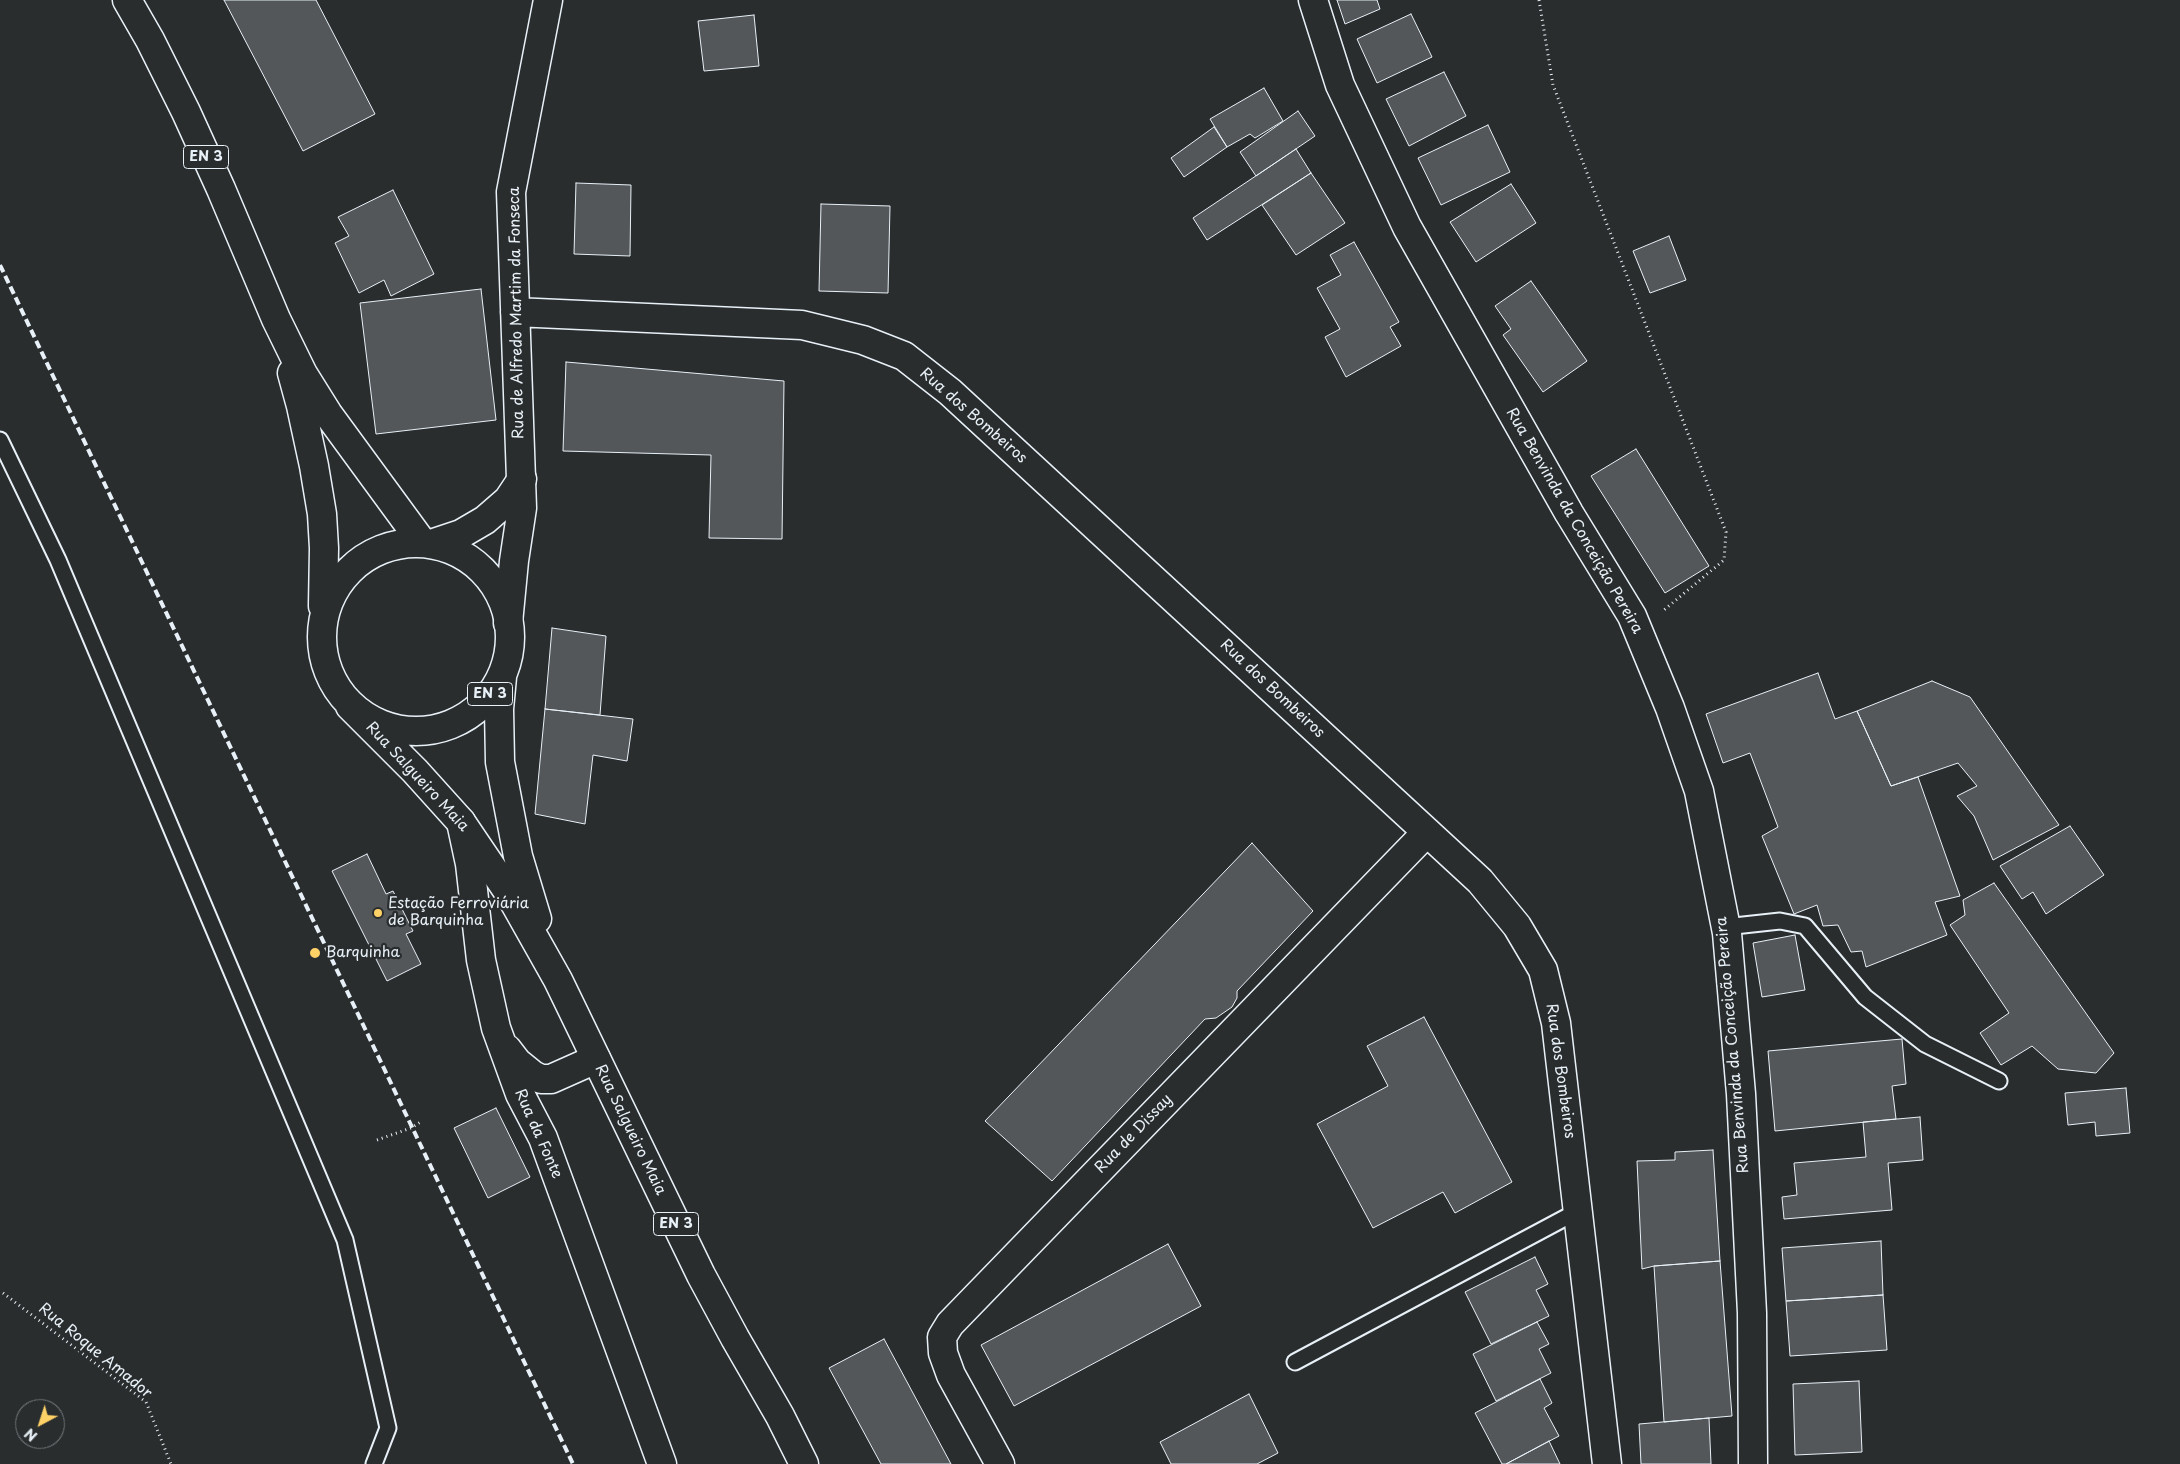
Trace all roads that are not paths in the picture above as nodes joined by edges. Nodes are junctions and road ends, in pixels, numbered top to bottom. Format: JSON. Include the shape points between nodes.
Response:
{"nodes":[{"id":1,"x":127,"y":0,"type":"edge"},
{"id":2,"x":548,"y":0,"type":"edge"},
{"id":3,"x":1313,"y":0,"type":"edge"},
{"id":4,"x":515,"y":312,"type":"junction"},
{"id":5,"x":276,"y":319,"type":"junction"},
{"id":6,"x":0,"y":440,"type":"edge"},
{"id":7,"x":522,"y":479,"type":"junction"},
{"id":8,"x":427,"y":542,"type":"junction"},
{"id":9,"x":322,"y":623,"type":"junction"},
{"id":10,"x":508,"y":623,"type":"junction"},
{"id":11,"x":502,"y":676,"type":"junction"},
{"id":12,"x":350,"y":706,"type":"junction"},
{"id":13,"x":461,"y":822,"type":"junction"},
{"id":14,"x":1427,"y":832,"type":"junction"},
{"id":15,"x":1725,"y":927,"type":"junction"},
{"id":16,"x":558,"y":980,"type":"junction"},
{"id":17,"x":496,"y":1028,"type":"junction"},
{"id":18,"x":596,"y":1059,"type":"junction"},
{"id":19,"x":551,"y":1079,"type":"junction"},
{"id":20,"x":1999,"y":1081,"type":"dead end"},
{"id":21,"x":544,"y":1138,"type":"junction"},
{"id":22,"x":1578,"y":1211,"type":"junction"},
{"id":23,"x":1295,"y":1362,"type":"dead end"},
{"id":24,"x":374,"y":1464,"type":"edge"},
{"id":25,"x":662,"y":1464,"type":"edge"},
{"id":26,"x":804,"y":1464,"type":"edge"},
{"id":27,"x":1000,"y":1464,"type":"edge"},
{"id":28,"x":1607,"y":1464,"type":"edge"},
{"id":29,"x":1753,"y":1464,"type":"edge"}],
"edges":[{"from":1,"to":5,"type":"street","number":"EN 3","via":[[186,112]]},
{"from":2,"to":4,"type":"street","name":"Rua de Alfredo Martim da Fonseca","via":[[511,192]]},
{"from":3,"to":15,"type":"street","name":"Rua Benvinda da Conceição Pereira","via":[[1340,85],[1407,227],[1569,513],[1632,616],[1670,708],[1699,791]]},
{"from":4,"to":7,"type":"street","name":"Rua de Alfredo Martim da Fonseca"},
{"from":4,"to":14,"type":"street","name":"Rua dos Bombeiros","via":[[802,325],[862,340],[904,356],[950,392]]},
{"from":5,"to":8,"type":"street","number":"EN 3","via":[[303,374],[328,414]]},
{"from":5,"to":9,"type":"street","number":"EN 3","via":[[301,406],[322,514]]},
{"from":6,"to":24,"type":"lane","via":[[58,560],[345,1240],[388,1428]]},
{"from":7,"to":8,"type":"street","via":[[508,500],[485,520],[461,534]]},
{"from":7,"to":10,"type":"street","name":"Rua de Alfredo Martim da Fonseca","via":[[522,508]]},
{"from":8,"to":9,"type":"street","number":"EN 3","via":[[400,543],[365,558],[341,579],[327,603]]},
{"from":8,"to":10,"type":"street","number":"EN 3","via":[[454,549],[480,566],[499,592]]},
{"from":9,"to":12,"type":"street","number":"EN 3","via":[[325,663],[333,682]]},
{"from":10,"to":11,"type":"street","number":"EN 3","via":[[511,642],[507,667]]},
{"from":11,"to":12,"type":"street","number":"EN 3","via":[[480,706],[464,718],[434,731],[394,729],[369,719]]},
{"from":11,"to":16,"type":"street","name":"Rua Salgueiro Maia","number":"EN 3","via":[[498,732],[510,820],[527,889]]},
{"from":12,"to":13,"type":"street","name":"Rua Salgueiro Maia"},
{"from":13,"to":16,"type":"street","name":"Rua Salgueiro Maia","via":[[509,893]]},
{"from":13,"to":17,"type":"street","name":"Rua da Fonte","via":[[470,864],[481,960]]},
{"from":14,"to":22,"type":"street","name":"Rua dos Bombeiros","via":[[1480,881],[1517,926],[1543,970],[1556,1023]]},
{"from":14,"to":27,"type":"street","name":"Rua de Dissay","via":[[950,1324],[942,1337],[942,1353]]},
{"from":15,"to":20,"type":"lane","via":[[1780,921],[1805,926],[1865,997],[1925,1044]]},
{"from":15,"to":29,"type":"street","name":"Rua Benvinda da Conceição Pereira","via":[[1741,1094],[1752,1313]]},
{"from":16,"to":18,"type":"street","name":"Rua Salgueiro Maia","number":"EN 3"},
{"from":17,"to":19,"type":"street","via":[[517,1062],[533,1075]]},
{"from":17,"to":21,"type":"street","name":"Rua da Fonte","via":[[520,1094]]},
{"from":18,"to":19,"type":"street"},
{"from":18,"to":26,"type":"street","name":"Rua Salgueiro Maia","number":"EN 3","via":[[701,1275]]},
{"from":19,"to":21,"type":"street","via":[[544,1099]]},
{"from":21,"to":25,"type":"street","name":"Rua da Fonte"},
{"from":22,"to":23,"type":"lane"},
{"from":22,"to":28,"type":"street","name":"Rua dos Bombeiros"}]}
